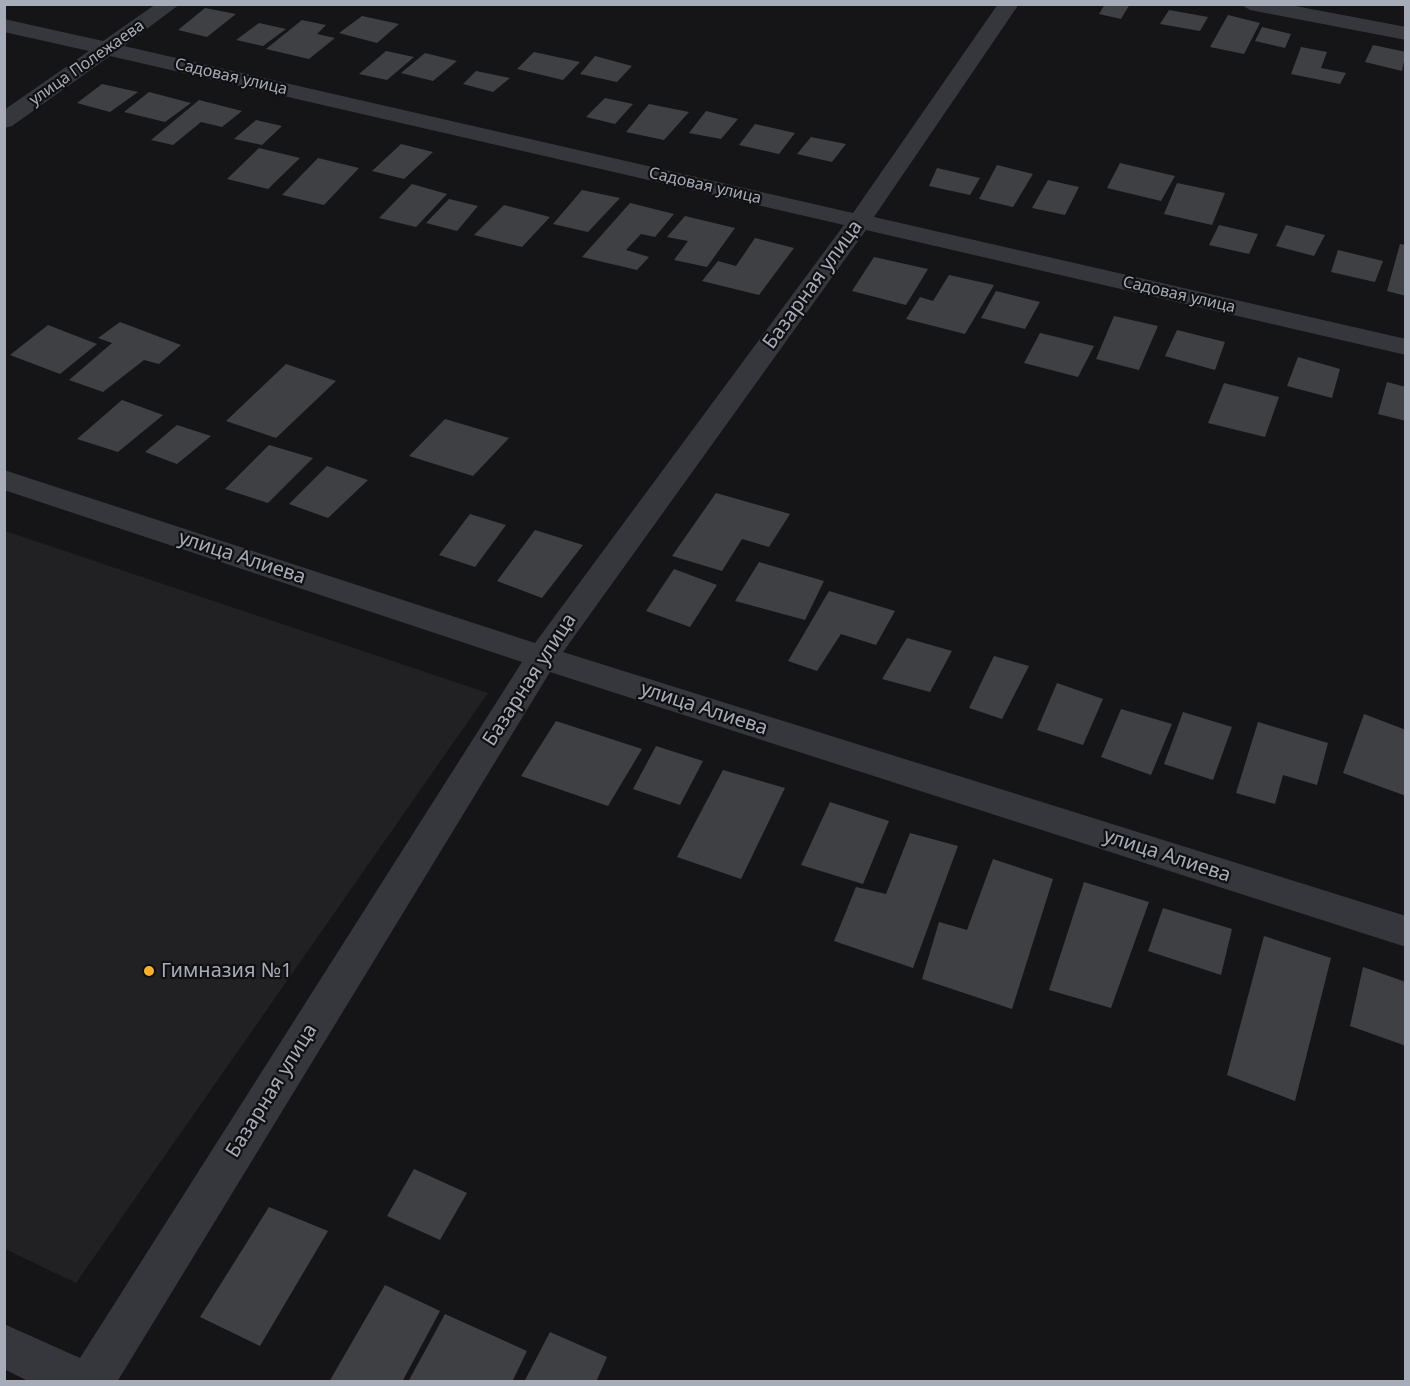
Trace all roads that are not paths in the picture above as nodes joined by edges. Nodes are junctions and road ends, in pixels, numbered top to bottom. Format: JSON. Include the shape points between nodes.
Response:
{"nodes":[{"id":1,"x":170,"y":4,"type":"edge"},
{"id":2,"x":1009,"y":4,"type":"edge"},
{"id":3,"x":1250,"y":4,"type":"edge"},
{"id":4,"x":4,"y":25,"type":"edge"},
{"id":5,"x":1406,"y":34,"type":"edge"},
{"id":6,"x":109,"y":49,"type":"junction"},
{"id":7,"x":4,"y":121,"type":"edge"},
{"id":8,"x":859,"y":222,"type":"junction"},
{"id":9,"x":1406,"y":347,"type":"edge"},
{"id":10,"x":4,"y":480,"type":"edge"},
{"id":11,"x":542,"y":657,"type":"junction"},
{"id":12,"x":1406,"y":932,"type":"edge"},
{"id":13,"x":4,"y":1346,"type":"edge"},
{"id":14,"x":81,"y":1382,"type":"edge"},
{"id":15,"x":91,"y":1382,"type":"edge"}],
"edges":[{"from":1,"to":6,"type":"street","name":"улица Полежаева"},
{"from":2,"to":8,"type":"street","name":"Базарная улица"},
{"from":3,"to":5,"type":"street"},
{"from":4,"to":6,"type":"street","name":"Садовая улица"},
{"from":6,"to":7,"type":"street","name":"улица Полежаева"},
{"from":6,"to":8,"type":"street","name":"Садовая улица"},
{"from":8,"to":9,"type":"street","name":"Садовая улица"},
{"from":8,"to":11,"type":"street","name":"Базарная улица"},
{"from":10,"to":11,"type":"street","name":"улица Алиева"},
{"from":11,"to":12,"type":"street","name":"улица Алиева"},
{"from":11,"to":15,"type":"street","name":"Базарная улица"},
{"from":13,"to":14,"type":"street"}]}
